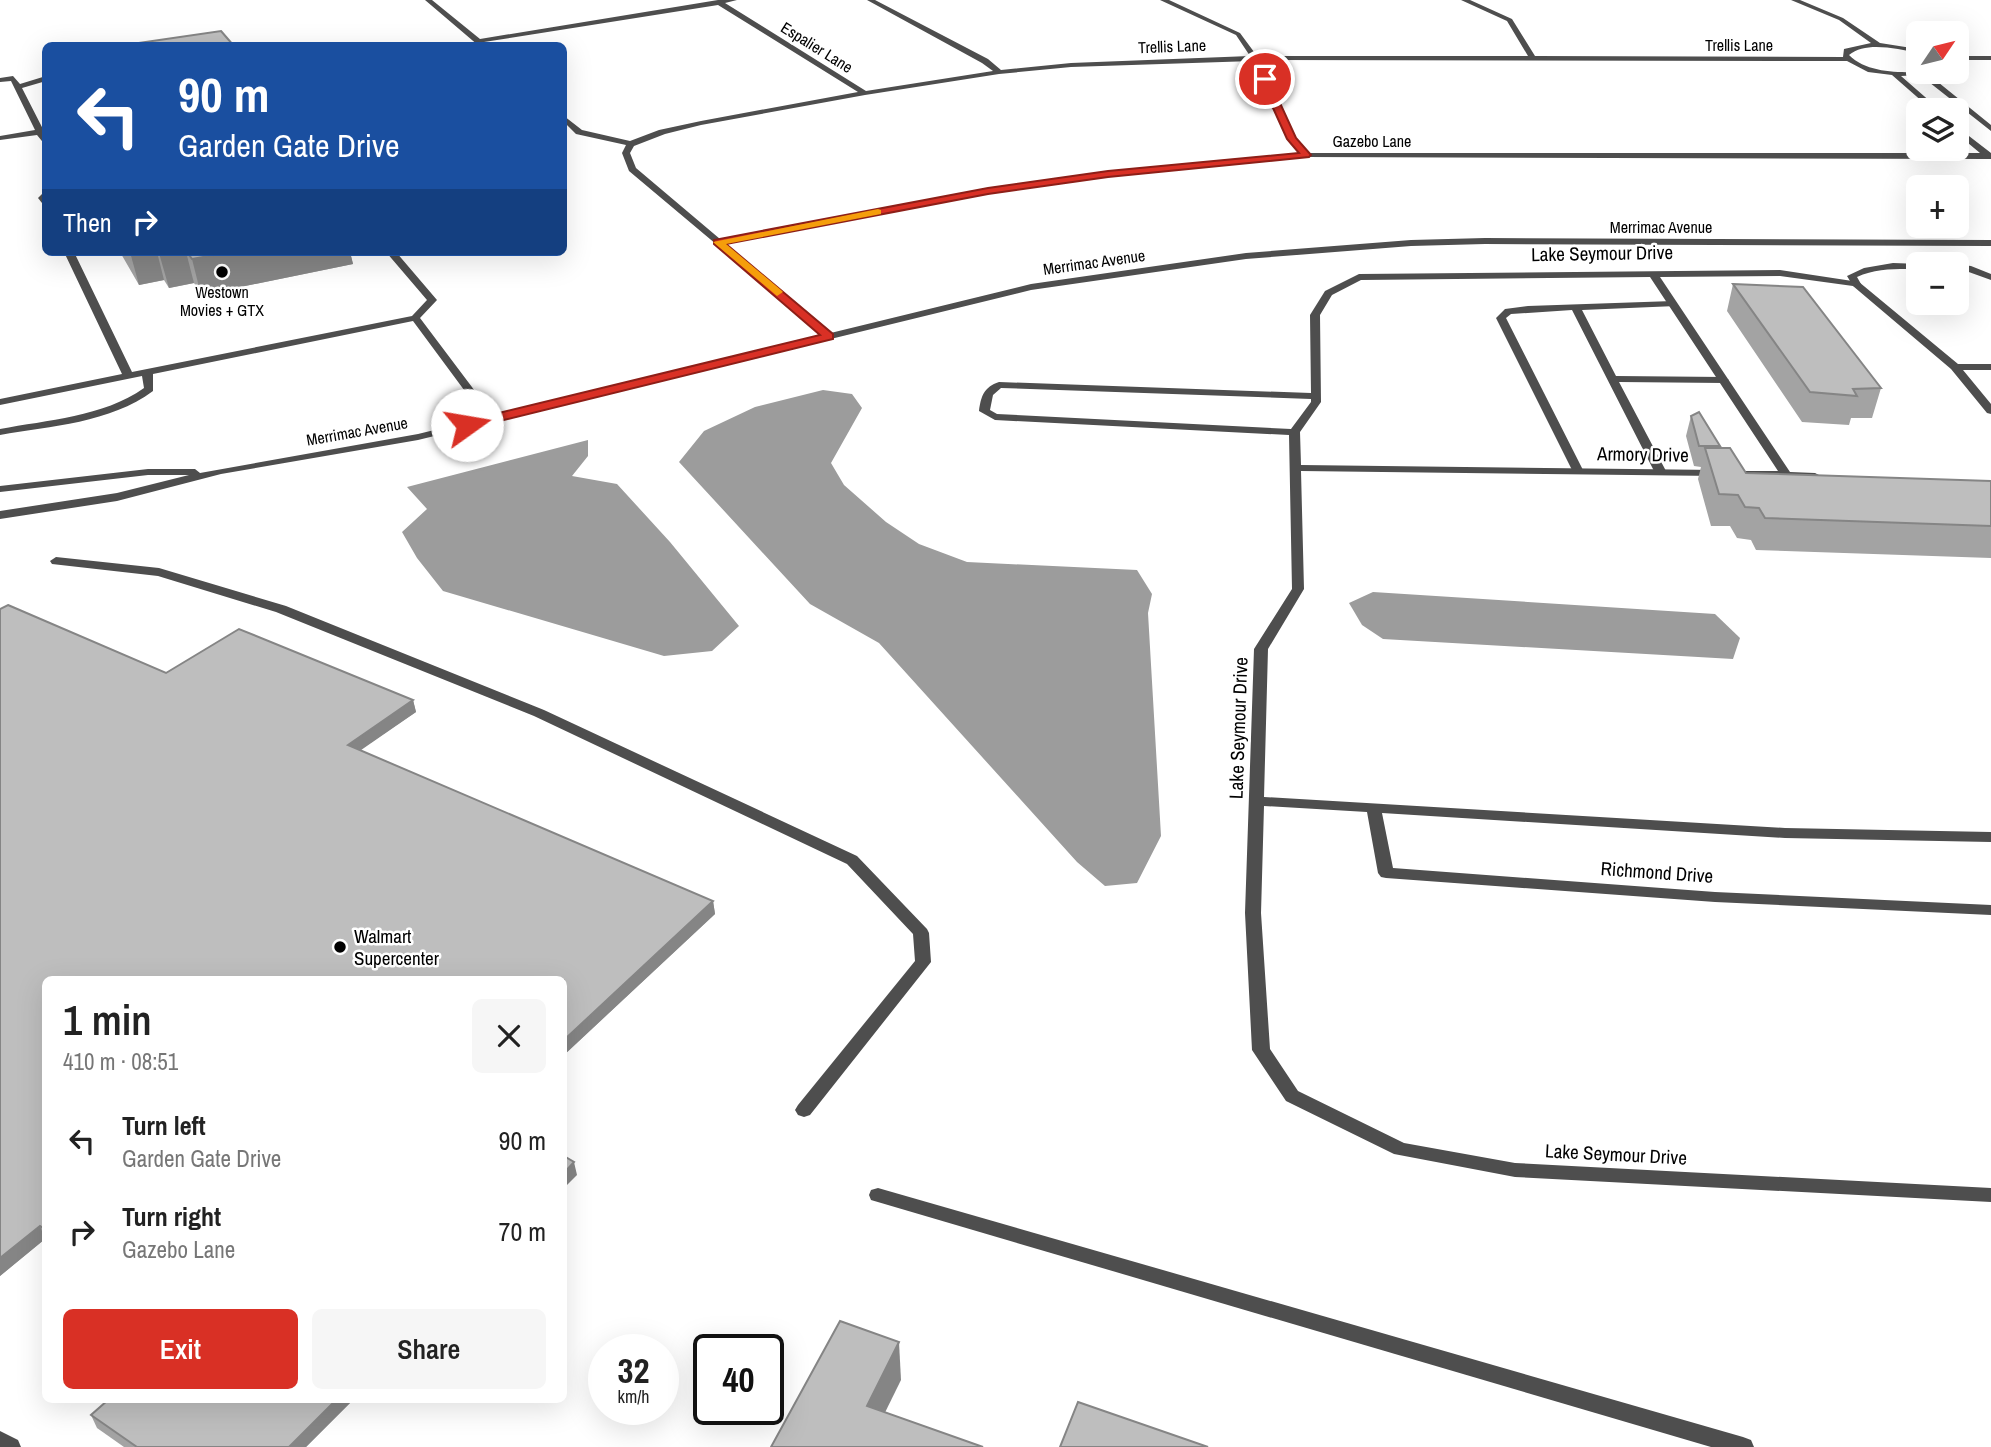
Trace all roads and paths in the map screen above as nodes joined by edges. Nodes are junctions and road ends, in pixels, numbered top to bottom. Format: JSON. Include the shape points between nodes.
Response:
{"nodes":[{"id":1,"x":428,"y":0,"type":"edge"},
{"id":2,"x":734,"y":0,"type":"edge"},
{"id":3,"x":870,"y":0,"type":"edge"},
{"id":4,"x":1163,"y":0,"type":"edge"},
{"id":5,"x":1464,"y":0,"type":"edge"},
{"id":6,"x":1794,"y":0,"type":"edge"},
{"id":7,"x":718,"y":2,"type":"junction"},
{"id":8,"x":481,"y":42,"type":"edge"},
{"id":9,"x":488,"y":42,"type":"edge"},
{"id":10,"x":1878,"y":46,"type":"junction"},
{"id":11,"x":1906,"y":50,"type":"edge"},
{"id":12,"x":1255,"y":58,"type":"junction"},
{"id":13,"x":1533,"y":58,"type":"junction"},
{"id":14,"x":1969,"y":58,"type":"edge"},
{"id":15,"x":1991,"y":58,"type":"edge"},
{"id":16,"x":1848,"y":59,"type":"junction"},
{"id":17,"x":999,"y":72,"type":"junction"},
{"id":18,"x":1892,"y":72,"type":"junction"},
{"id":19,"x":1906,"y":72,"type":"edge"},
{"id":20,"x":42,"y":79,"type":"edge"},
{"id":21,"x":0,"y":80,"type":"edge"},
{"id":22,"x":1937,"y":84,"type":"edge"},
{"id":23,"x":18,"y":87,"type":"junction"},
{"id":24,"x":865,"y":93,"type":"junction"},
{"id":25,"x":1922,"y":98,"type":"edge"},
{"id":26,"x":567,"y":121,"type":"edge"},
{"id":27,"x":1991,"y":129,"type":"edge"},
{"id":28,"x":38,"y":132,"type":"junction"},
{"id":29,"x":0,"y":138,"type":"edge"},
{"id":30,"x":42,"y":138,"type":"edge"},
{"id":31,"x":1969,"y":139,"type":"edge"},
{"id":32,"x":631,"y":144,"type":"junction"},
{"id":33,"x":1306,"y":155,"type":"junction"},
{"id":34,"x":1990,"y":156,"type":"edge"},
{"id":35,"x":718,"y":242,"type":"junction"},
{"id":36,"x":1991,"y":243,"type":"edge"},
{"id":37,"x":71,"y":256,"type":"edge"},
{"id":38,"x":394,"y":256,"type":"edge"},
{"id":39,"x":1906,"y":266,"type":"edge"},
{"id":40,"x":1969,"y":268,"type":"edge"},
{"id":41,"x":1653,"y":274,"type":"junction"},
{"id":42,"x":1991,"y":277,"type":"edge"},
{"id":43,"x":1856,"y":284,"type":"junction"},
{"id":44,"x":1673,"y":304,"type":"junction"},
{"id":45,"x":1575,"y":307,"type":"junction"},
{"id":46,"x":415,"y":318,"type":"junction"},
{"id":47,"x":829,"y":336,"type":"junction"},
{"id":48,"x":1955,"y":366,"type":"junction"},
{"id":49,"x":1991,"y":367,"type":"edge"},
{"id":50,"x":147,"y":371,"type":"junction"},
{"id":51,"x":128,"y":375,"type":"junction"},
{"id":52,"x":1612,"y":379,"type":"junction"},
{"id":53,"x":1724,"y":380,"type":"junction"},
{"id":54,"x":1316,"y":396,"type":"junction"},
{"id":55,"x":0,"y":402,"type":"edge"},
{"id":56,"x":1991,"y":411,"type":"edge"},
{"id":57,"x":491,"y":419,"type":"junction"},
{"id":58,"x":0,"y":432,"type":"edge"},
{"id":59,"x":1294,"y":432,"type":"junction"},
{"id":60,"x":1295,"y":468,"type":"junction"},
{"id":61,"x":1577,"y":470,"type":"junction"},
{"id":62,"x":221,"y":471,"type":"junction"},
{"id":63,"x":1660,"y":471,"type":"junction"},
{"id":64,"x":1786,"y":474,"type":"junction"},
{"id":65,"x":1827,"y":477,"type":"edge"},
{"id":66,"x":0,"y":489,"type":"edge"},
{"id":67,"x":0,"y":515,"type":"edge"},
{"id":68,"x":56,"y":561,"type":"dead end"},
{"id":69,"x":1257,"y":801,"type":"junction"},
{"id":70,"x":1374,"y":808,"type":"junction"},
{"id":71,"x":1991,"y":837,"type":"edge"},
{"id":72,"x":1991,"y":910,"type":"edge"},
{"id":73,"x":804,"y":1110,"type":"dead end"},
{"id":74,"x":878,"y":1195,"type":"dead end"},
{"id":75,"x":1991,"y":1195,"type":"edge"},
{"id":76,"x":0,"y":1440,"type":"edge"},
{"id":77,"x":10,"y":1447,"type":"edge"},
{"id":78,"x":1743,"y":1447,"type":"edge"}],
"edges":[{"from":1,"to":8,"type":"street"},
{"from":2,"to":7,"type":"street"},
{"from":3,"to":17,"type":"street"},
{"from":4,"to":12,"type":"street","via":[[1238,34]]},
{"from":5,"to":13,"type":"street","via":[[1510,20]]},
{"from":6,"to":10,"type":"street","via":[[1841,19]]},
{"from":7,"to":9,"type":"street"},
{"from":7,"to":24,"type":"street","name":"Espalier Lane"},
{"from":10,"to":11,"type":"street"},
{"from":10,"to":16,"type":"street","via":[[1847,51]]},
{"from":12,"to":13,"type":"street","name":"Trellis Lane"},
{"from":12,"to":17,"type":"street","name":"Trellis Lane"},
{"from":12,"to":33,"type":"street","via":[[1292,139]]},
{"from":13,"to":16,"type":"street","name":"Trellis Lane"},
{"from":14,"to":15,"type":"street"},
{"from":16,"to":18,"type":"street"},
{"from":17,"to":24,"type":"street","name":"Trellis Lane"},
{"from":18,"to":19,"type":"street"},
{"from":18,"to":25,"type":"street"},
{"from":20,"to":23,"type":"street"},
{"from":21,"to":23,"type":"street","via":[[13,78]]},
{"from":22,"to":27,"type":"street"},
{"from":23,"to":28,"type":"street"},
{"from":24,"to":32,"type":"street","name":"Trellis Lane","via":[[701,123]]},
{"from":26,"to":32,"type":"street","via":[[579,132]]},
{"from":28,"to":29,"type":"street"},
{"from":28,"to":30,"type":"street"},
{"from":31,"to":34,"type":"street"},
{"from":32,"to":35,"type":"street","via":[[626,153],[632,169]]},
{"from":33,"to":34,"type":"street","name":"Gazebo Lane"},
{"from":33,"to":35,"type":"street","name":"Gazebo Lane","via":[[988,191]]},
{"from":35,"to":47,"type":"street"},
{"from":36,"to":47,"type":"street","name":"Merrimac Avenue","via":[[1411,243],[1260,255],[1031,287]]},
{"from":37,"to":51,"type":"street"},
{"from":38,"to":46,"type":"street","via":[[432,300]]},
{"from":39,"to":43,"type":"street","via":[[1860,272],[1853,276]]},
{"from":40,"to":42,"type":"street"},
{"from":41,"to":43,"type":"street","name":"Lake Seymour Drive","via":[[1780,273]]},
{"from":41,"to":44,"type":"street"},
{"from":41,"to":54,"type":"street","name":"Lake Seymour Drive","via":[[1359,277],[1328,292],[1315,315]]},
{"from":43,"to":48,"type":"street"},
{"from":44,"to":45,"type":"street"},
{"from":44,"to":53,"type":"street"},
{"from":45,"to":52,"type":"street"},
{"from":45,"to":61,"type":"street","via":[[1508,311],[1501,318]]},
{"from":46,"to":50,"type":"street"},
{"from":46,"to":57,"type":"street"},
{"from":47,"to":57,"type":"street","name":"Merrimac Avenue"},
{"from":48,"to":49,"type":"street"},
{"from":48,"to":56,"type":"street"},
{"from":50,"to":51,"type":"street"},
{"from":50,"to":58,"type":"street","via":[[149,389],[139,400]]},
{"from":51,"to":55,"type":"street"},
{"from":52,"to":53,"type":"street"},
{"from":52,"to":63,"type":"street"},
{"from":53,"to":64,"type":"street"},
{"from":54,"to":59,"type":"street"},
{"from":54,"to":59,"type":"street","via":[[999,385],[986,395],[985,411],[995,416]]},
{"from":57,"to":62,"type":"street","name":"Merrimac Avenue","via":[[418,437]]},
{"from":59,"to":60,"type":"street","name":"Lake Seymour Drive"},
{"from":60,"to":61,"type":"street","name":"Armory Drive"},
{"from":60,"to":69,"type":"street","name":"Lake Seymour Drive","via":[[1298,589],[1261,649]]},
{"from":61,"to":63,"type":"street","name":"Armory Drive"},
{"from":62,"to":66,"type":"street","name":"Merrimac Avenue","via":[[148,472]]},
{"from":62,"to":67,"type":"street","name":"Merrimac Avenue","via":[[117,497]]},
{"from":63,"to":64,"type":"street","name":"Armory Drive"},
{"from":64,"to":65,"type":"street","name":"Armory Drive"},
{"from":68,"to":73,"type":"street","via":[[159,572],[281,609],[539,713],[852,860],[921,933],[923,962]]},
{"from":69,"to":70,"type":"street"},
{"from":69,"to":75,"type":"street","name":"Lake Seymour Drive","via":[[1254,913],[1261,1050],[1292,1096],[1400,1149],[1515,1170]]},
{"from":70,"to":71,"type":"street","via":[[1785,833]]},
{"from":70,"to":72,"type":"street","name":"Richmond Drive","via":[[1386,873],[1715,897]]},
{"from":74,"to":78,"type":"street"},
{"from":76,"to":77,"type":"street"}]}
